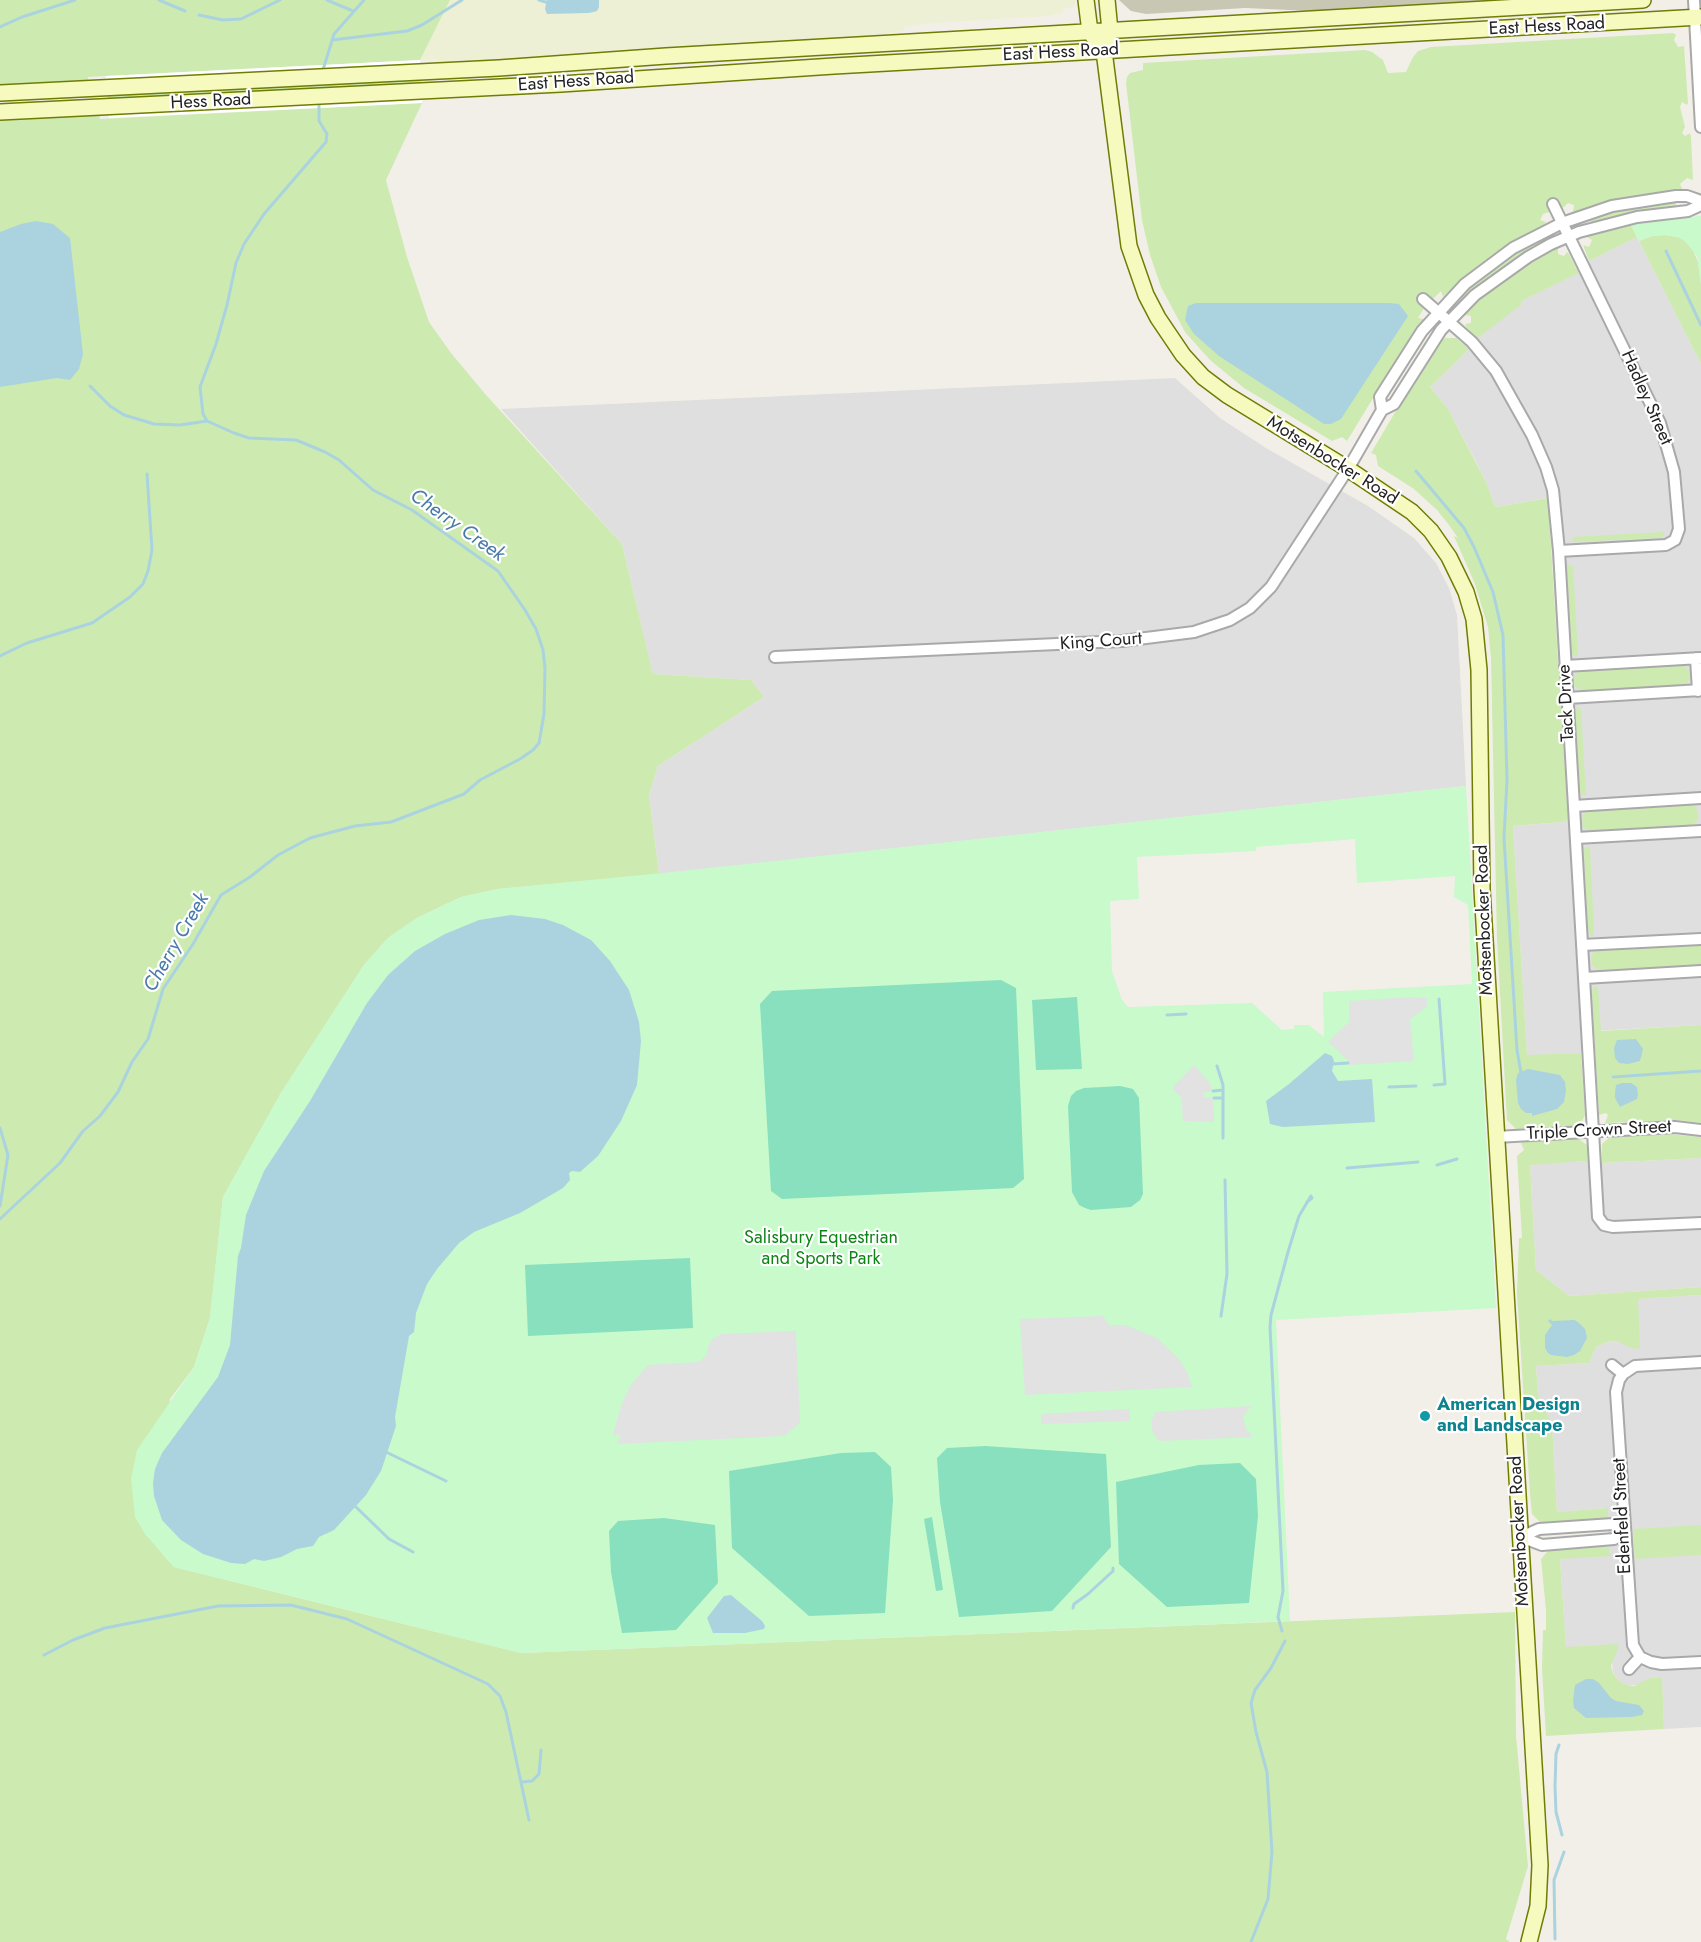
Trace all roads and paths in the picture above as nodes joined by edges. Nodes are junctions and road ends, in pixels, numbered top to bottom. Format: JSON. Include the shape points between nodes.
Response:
{"nodes":[{"id":1,"x":1086,"y":0,"type":"edge"},
{"id":2,"x":1107,"y":0,"type":"edge"},
{"id":3,"x":1643,"y":0,"type":"edge"},
{"id":4,"x":1694,"y":0,"type":"edge"},
{"id":5,"x":1698,"y":17,"type":"edge"},
{"id":6,"x":1110,"y":31,"type":"junction"},
{"id":7,"x":1090,"y":32,"type":"junction"},
{"id":8,"x":1104,"y":51,"type":"junction"},
{"id":9,"x":421,"y":72,"type":"joint"},
{"id":10,"x":422,"y":91,"type":"joint"},
{"id":11,"x":0,"y":93,"type":"edge"},
{"id":12,"x":0,"y":112,"type":"edge"},
{"id":13,"x":1701,"y":126,"type":"edge"},
{"id":14,"x":1701,"y":203,"type":"edge"},
{"id":15,"x":1553,"y":204,"type":"dead end"},
{"id":16,"x":1562,"y":223,"type":"junction"},
{"id":17,"x":1568,"y":236,"type":"junction"},
{"id":18,"x":1424,"y":298,"type":"dead end"},
{"id":19,"x":1439,"y":311,"type":"junction"},
{"id":20,"x":1449,"y":321,"type":"junction"},
{"id":21,"x":1382,"y":410,"type":"junction"},
{"id":22,"x":1348,"y":469,"type":"junction"},
{"id":23,"x":1559,"y":551,"type":"junction"},
{"id":24,"x":775,"y":657,"type":"dead end"},
{"id":25,"x":1699,"y":658,"type":"edge"},
{"id":26,"x":1565,"y":666,"type":"junction"},
{"id":27,"x":1700,"y":690,"type":"edge"},
{"id":28,"x":1567,"y":698,"type":"junction"},
{"id":29,"x":1701,"y":798,"type":"edge"},
{"id":30,"x":1574,"y":806,"type":"junction"},
{"id":31,"x":1701,"y":831,"type":"edge"},
{"id":32,"x":1576,"y":838,"type":"junction"},
{"id":33,"x":1701,"y":939,"type":"edge"},
{"id":34,"x":1582,"y":945,"type":"junction"},
{"id":35,"x":1701,"y":971,"type":"edge"},
{"id":36,"x":1584,"y":978,"type":"junction"},
{"id":37,"x":1701,"y":1130,"type":"edge"},
{"id":38,"x":1593,"y":1131,"type":"junction"},
{"id":39,"x":1496,"y":1137,"type":"junction"},
{"id":40,"x":1701,"y":1223,"type":"edge"},
{"id":41,"x":1701,"y":1362,"type":"edge"},
{"id":42,"x":1612,"y":1365,"type":"dead end"},
{"id":43,"x":1623,"y":1374,"type":"junction"},
{"id":44,"x":1624,"y":1531,"type":"junction"},
{"id":45,"x":1521,"y":1537,"type":"junction"},
{"id":46,"x":1640,"y":1657,"type":"junction"},
{"id":47,"x":1701,"y":1662,"type":"edge"},
{"id":48,"x":1629,"y":1669,"type":"dead end"},
{"id":49,"x":1529,"y":1942,"type":"edge"}],
"edges":[{"from":1,"to":7,"type":"main road","name":"Motsenbocker Road"},
{"from":2,"to":6,"type":"main road","name":"Motsenbocker Road"},
{"from":3,"to":6,"type":"main road","name":"East Hess Road"},
{"from":4,"to":5,"type":"street"},
{"from":5,"to":8,"type":"main road","name":"East Hess Road"},
{"from":5,"to":13,"type":"street"},
{"from":6,"to":7,"type":"main road","name":"East Hess Road"},
{"from":6,"to":8,"type":"main road","name":"Motsenbocker Road"},
{"from":7,"to":8,"type":"main road","name":"Motsenbocker Road"},
{"from":7,"to":9,"type":"main road","name":"East Hess Road"},
{"from":8,"to":10,"type":"main road","name":"East Hess Road"},
{"from":8,"to":22,"type":"main road","name":"Motsenbocker Road","via":[[1129,246],[1150,306],[1176,346],[1203,377]]},
{"from":9,"to":11,"type":"main road","name":"Hess Road"},
{"from":10,"to":12,"type":"main road","name":"Hess Road"},
{"from":14,"to":16,"type":"street","via":[[1687,196],[1645,200],[1600,209]]},
{"from":14,"to":17,"type":"street","via":[[1688,211],[1619,220]]},
{"from":15,"to":16,"type":"street","name":"Hadley Street"},
{"from":16,"to":17,"type":"street","name":"Hadley Street"},
{"from":16,"to":19,"type":"street","via":[[1489,264]]},
{"from":17,"to":20,"type":"street","via":[[1507,271]]},
{"from":17,"to":23,"type":"street","name":"Hadley Street","via":[[1663,431],[1678,501],[1679,543]]},
{"from":18,"to":19,"type":"street","name":"Tack Drive"},
{"from":19,"to":20,"type":"street","name":"Tack Drive"},
{"from":19,"to":21,"type":"street","via":[[1387,384],[1380,397]]},
{"from":20,"to":21,"type":"street","via":[[1394,404]]},
{"from":20,"to":23,"type":"street","name":"Tack Drive","via":[[1496,371],[1535,443],[1553,490]]},
{"from":21,"to":22,"type":"street","name":"King Court"},
{"from":22,"to":24,"type":"street","name":"King Court","via":[[1271,587],[1250,608],[1220,625],[1122,641]]},
{"from":22,"to":39,"type":"main road","name":"Motsenbocker Road","via":[[1400,502],[1431,531],[1457,572],[1474,619],[1479,670],[1482,888]]},
{"from":23,"to":26,"type":"street","name":"Tack Drive"},
{"from":25,"to":26,"type":"street"},
{"from":25,"to":27,"type":"street"},
{"from":26,"to":28,"type":"street","name":"Tack Drive"},
{"from":27,"to":28,"type":"street"},
{"from":28,"to":30,"type":"street","name":"Tack Drive"},
{"from":29,"to":30,"type":"street"},
{"from":30,"to":32,"type":"street","name":"Tack Drive"},
{"from":31,"to":32,"type":"street"},
{"from":32,"to":34,"type":"street","name":"Tack Drive"},
{"from":33,"to":34,"type":"street"},
{"from":34,"to":36,"type":"street","name":"Tack Drive"},
{"from":35,"to":36,"type":"street"},
{"from":36,"to":38,"type":"street","name":"Tack Drive"},
{"from":37,"to":38,"type":"street","name":"Triple Crown Street","via":[[1675,1127]]},
{"from":38,"to":39,"type":"street","name":"Triple Crown Street"},
{"from":38,"to":40,"type":"street","name":"Tack Drive","via":[[1600,1222],[1613,1227]]},
{"from":39,"to":45,"type":"main road","name":"Motsenbocker Road"},
{"from":41,"to":43,"type":"street","via":[[1641,1365]]},
{"from":42,"to":43,"type":"street"},
{"from":43,"to":44,"type":"street","name":"Edenfeld Street","via":[[1616,1392]]},
{"from":44,"to":45,"type":"street","via":[[1612,1524],[1539,1529]]},
{"from":44,"to":45,"type":"street","via":[[1614,1539],[1542,1545]]},
{"from":44,"to":46,"type":"street","name":"Edenfeld Street","via":[[1631,1639]]},
{"from":45,"to":49,"type":"main road","name":"Motsenbocker Road","via":[[1540,1874],[1538,1906]]},
{"from":46,"to":47,"type":"street","via":[[1662,1664]]},
{"from":46,"to":48,"type":"street"}]}
